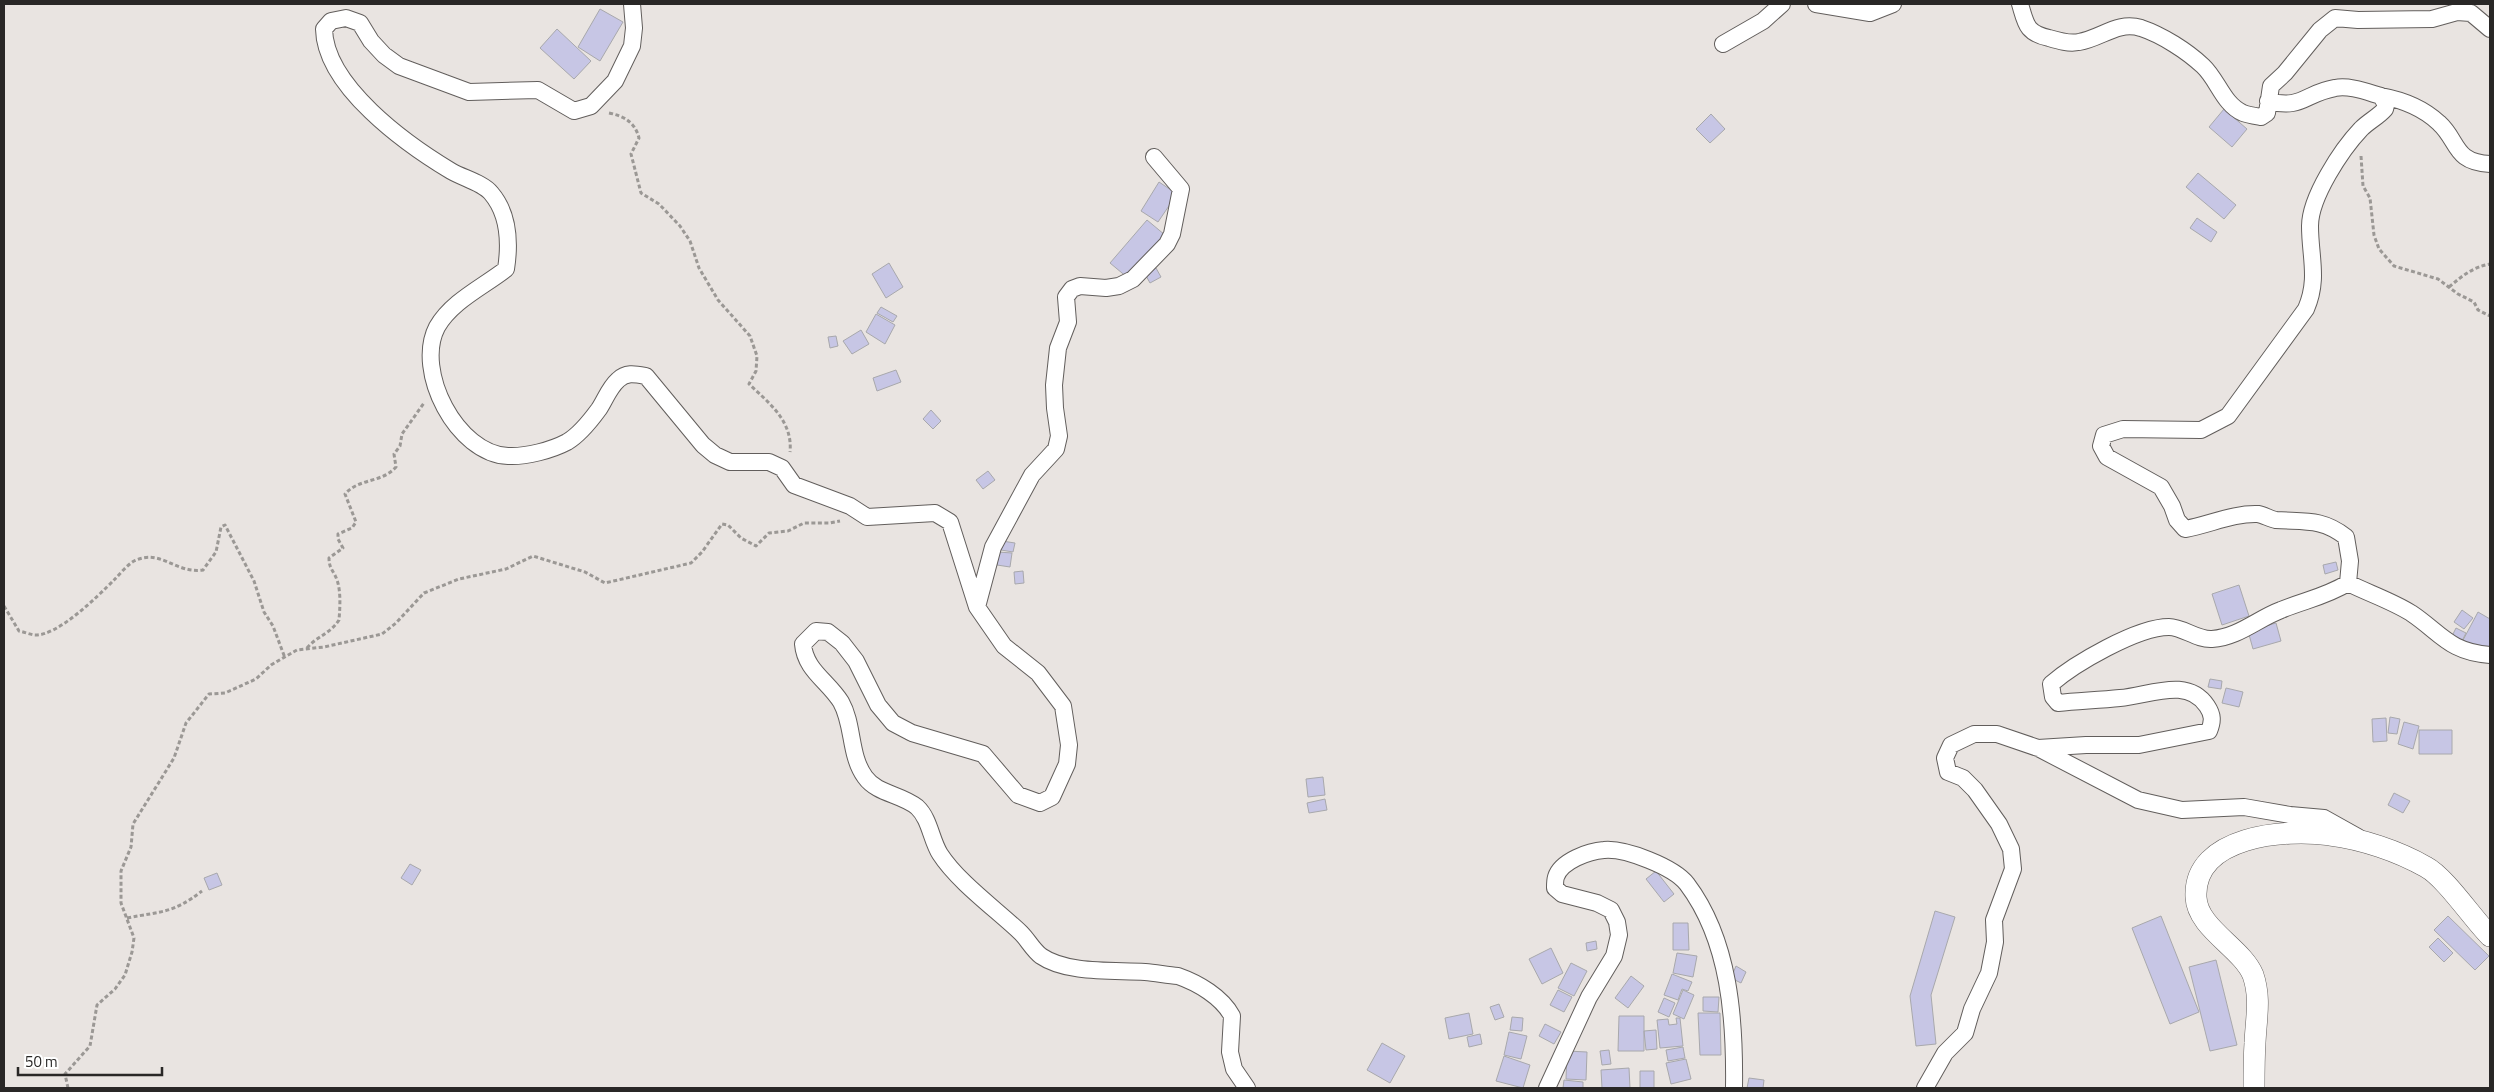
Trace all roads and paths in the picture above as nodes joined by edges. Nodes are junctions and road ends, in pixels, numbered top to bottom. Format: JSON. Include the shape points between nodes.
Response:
{"nodes":[{"id":1,"x":632,"y":4,"type":"edge"},
{"id":2,"x":1782,"y":4,"type":"edge"},
{"id":3,"x":1816,"y":4,"type":"edge"},
{"id":4,"x":1893,"y":4,"type":"edge"},
{"id":5,"x":2020,"y":4,"type":"edge"},
{"id":6,"x":2490,"y":29,"type":"edge"},
{"id":7,"x":1723,"y":44,"type":"dead end"},
{"id":8,"x":2381,"y":96,"type":"junction"},
{"id":9,"x":2268,"y":101,"type":"junction"},
{"id":10,"x":591,"y":106,"type":"junction"},
{"id":11,"x":2352,"y":140,"type":"junction"},
{"id":12,"x":1154,"y":157,"type":"dead end"},
{"id":13,"x":2490,"y":164,"type":"edge"},
{"id":14,"x":2490,"y":264,"type":"edge"},
{"id":15,"x":2449,"y":287,"type":"junction"},
{"id":16,"x":2490,"y":316,"type":"edge"},
{"id":17,"x":437,"y":394,"type":"junction"},
{"id":18,"x":782,"y":468,"type":"junction"},
{"id":19,"x":868,"y":517,"type":"junction"},
{"id":20,"x":2348,"y":583,"type":"junction"},
{"id":21,"x":4,"y":606,"type":"edge"},
{"id":22,"x":977,"y":607,"type":"junction"},
{"id":23,"x":306,"y":649,"type":"junction"},
{"id":24,"x":2490,"y":656,"type":"edge"},
{"id":25,"x":285,"y":658,"type":"junction"},
{"id":26,"x":2038,"y":748,"type":"junction"},
{"id":27,"x":2367,"y":844,"type":"junction"},
{"id":28,"x":202,"y":891,"type":"dead end"},
{"id":29,"x":127,"y":918,"type":"junction"},
{"id":30,"x":2490,"y":936,"type":"edge"},
{"id":31,"x":68,"y":1088,"type":"edge"},
{"id":32,"x":1247,"y":1088,"type":"edge"},
{"id":33,"x":1547,"y":1088,"type":"edge"},
{"id":34,"x":1734,"y":1088,"type":"edge"},
{"id":35,"x":1925,"y":1088,"type":"edge"},
{"id":36,"x":2254,"y":1088,"type":"edge"}],
"edges":[{"from":1,"to":10,"type":"street","via":[[632,46],[616,81]]},
{"from":2,"to":7,"type":"street","via":[[1763,21]]},
{"from":3,"to":4,"type":"street","via":[[1870,13]]},
{"from":5,"to":9,"type":"street","via":[[2024,24],[2039,35],[2070,43],[2090,39],[2115,28],[2142,28],[2204,67],[2226,98],[2242,113],[2261,117],[2267,113]]},
{"from":6,"to":9,"type":"street","via":[[2471,13],[2457,12],[2432,19],[2335,18],[2320,30],[2271,86]]},
{"from":8,"to":9,"type":"street","via":[[2335,88],[2285,106]]},
{"from":8,"to":11,"type":"street","via":[[2385,110]]},
{"from":8,"to":13,"type":"street","via":[[2402,100],[2423,110],[2441,124],[2457,151]]},
{"from":10,"to":17,"type":"street","via":[[574,111],[538,90],[486,93],[457,89],[399,66],[371,41],[360,23],[346,18],[330,21],[324,29],[330,61],[357,97],[420,150],[461,177],[490,191],[506,226],[509,250],[506,269],[457,302],[438,326],[432,340],[432,372]]},
{"from":10,"to":18,"type":"path","via":[[624,116],[638,130],[639,138],[631,154],[641,193],[659,204],[680,226],[718,300],[750,336],[758,356],[756,371],[749,384],[770,403],[787,429],[789,457]]},
{"from":11,"to":15,"type":"path","via":[[2362,150],[2363,186],[2370,198],[2374,235],[2379,248],[2394,266],[2438,279]]},
{"from":11,"to":20,"type":"street","via":[[2326,177],[2313,209],[2310,225],[2313,292],[2306,309],[2228,416],[2201,430],[2123,430],[2104,436],[2101,446],[2107,457],[2161,487],[2177,520],[2185,528],[2258,514],[2275,520],[2304,520],[2333,526],[2346,537],[2350,560]]},
{"from":12,"to":22,"type":"street","via":[[1180,189],[1172,234],[1167,244],[1133,279],[1106,288],[1080,286],[1072,289],[1066,297],[1068,322],[1058,348],[1054,385],[1059,436],[1056,450],[1032,475],[993,547]]},
{"from":14,"to":15,"type":"path","via":[[2463,274]]},
{"from":15,"to":16,"type":"path"},
{"from":17,"to":18,"type":"street","via":[[468,438],[484,449],[508,456],[539,452],[568,441],[598,409],[618,380],[632,373],[646,376],[715,455],[730,462],[769,462]]},
{"from":17,"to":23,"type":"path","via":[[424,402],[402,434],[400,446],[394,454],[396,467],[384,477],[359,483],[346,494],[356,522],[352,528],[338,534],[344,548],[329,558],[330,570],[337,578],[339,620],[329,633],[317,637]]},
{"from":18,"to":19,"type":"street","via":[[794,485],[850,506]]},
{"from":19,"to":22,"type":"street","via":[[935,513],[950,522]]},
{"from":19,"to":23,"type":"path","via":[[804,523],[788,531],[769,533],[756,546],[722,524],[691,563],[604,583],[585,572],[533,556],[506,569],[459,579],[424,593],[382,634]]},
{"from":20,"to":24,"type":"street","via":[[2410,613],[2458,649]]},
{"from":20,"to":26,"type":"street","via":[[2330,595],[2280,610],[2233,635],[2204,639],[2170,627],[2136,635],[2069,669],[2051,684],[2053,697],[2058,703],[2122,698],[2165,689],[2186,690],[2197,694],[2212,712],[2209,731],[2140,745]]},
{"from":21,"to":25,"type":"path","via":[[19,631],[35,635],[58,629],[133,562],[152,557],[191,572],[203,570],[216,552],[221,527],[225,525],[254,581]]},
{"from":22,"to":32,"type":"street","via":[[1004,646],[1038,673],[1063,706],[1069,745],[1067,764],[1052,797],[1040,803],[1018,795],[983,754],[912,734],[893,722],[878,705],[856,661],[842,643],[828,632],[816,631],[804,644],[804,656],[842,704],[854,754],[865,777],[874,787],[916,807],[940,855],[1042,956],[1082,969],[1178,976],[1192,981],[1219,1001],[1232,1016],[1230,1052],[1234,1069]]},
{"from":23,"to":25,"type":"path","via":[[297,650]]},
{"from":25,"to":29,"type":"path","via":[[271,665],[256,679],[225,693],[209,694],[186,723],[174,758],[133,824],[131,847],[121,870],[121,903]]},
{"from":26,"to":27,"type":"street","via":[[2138,800],[2182,810],[2244,807],[2324,818],[2349,830]]},
{"from":26,"to":35,"type":"street","via":[[1997,734],[1974,734],[1951,744],[1945,758],[1948,772],[1963,778],[1975,790],[1999,824],[2011,848],[2013,869],[1994,920],[1995,942],[1989,973],[1972,1009],[1966,1033],[1945,1053]]},
{"from":27,"to":30,"type":"street","via":[[2392,851],[2428,868]]},
{"from":27,"to":36,"type":"street","via":[[2330,835],[2258,836],[2222,850],[2200,874],[2196,898],[2200,913],[2252,973],[2257,991]]},
{"from":28,"to":29,"type":"path","via":[[183,906]]},
{"from":29,"to":31,"type":"path","via":[[134,938],[125,975],[116,989],[96,1005],[90,1046],[65,1074]]},
{"from":33,"to":34,"type":"street","via":[[1589,997],[1614,956],[1619,935],[1611,910],[1598,903],[1562,894],[1555,888],[1555,877],[1561,868],[1575,859],[1605,850],[1660,865],[1686,883],[1699,903],[1721,955],[1732,1008]]}]}
